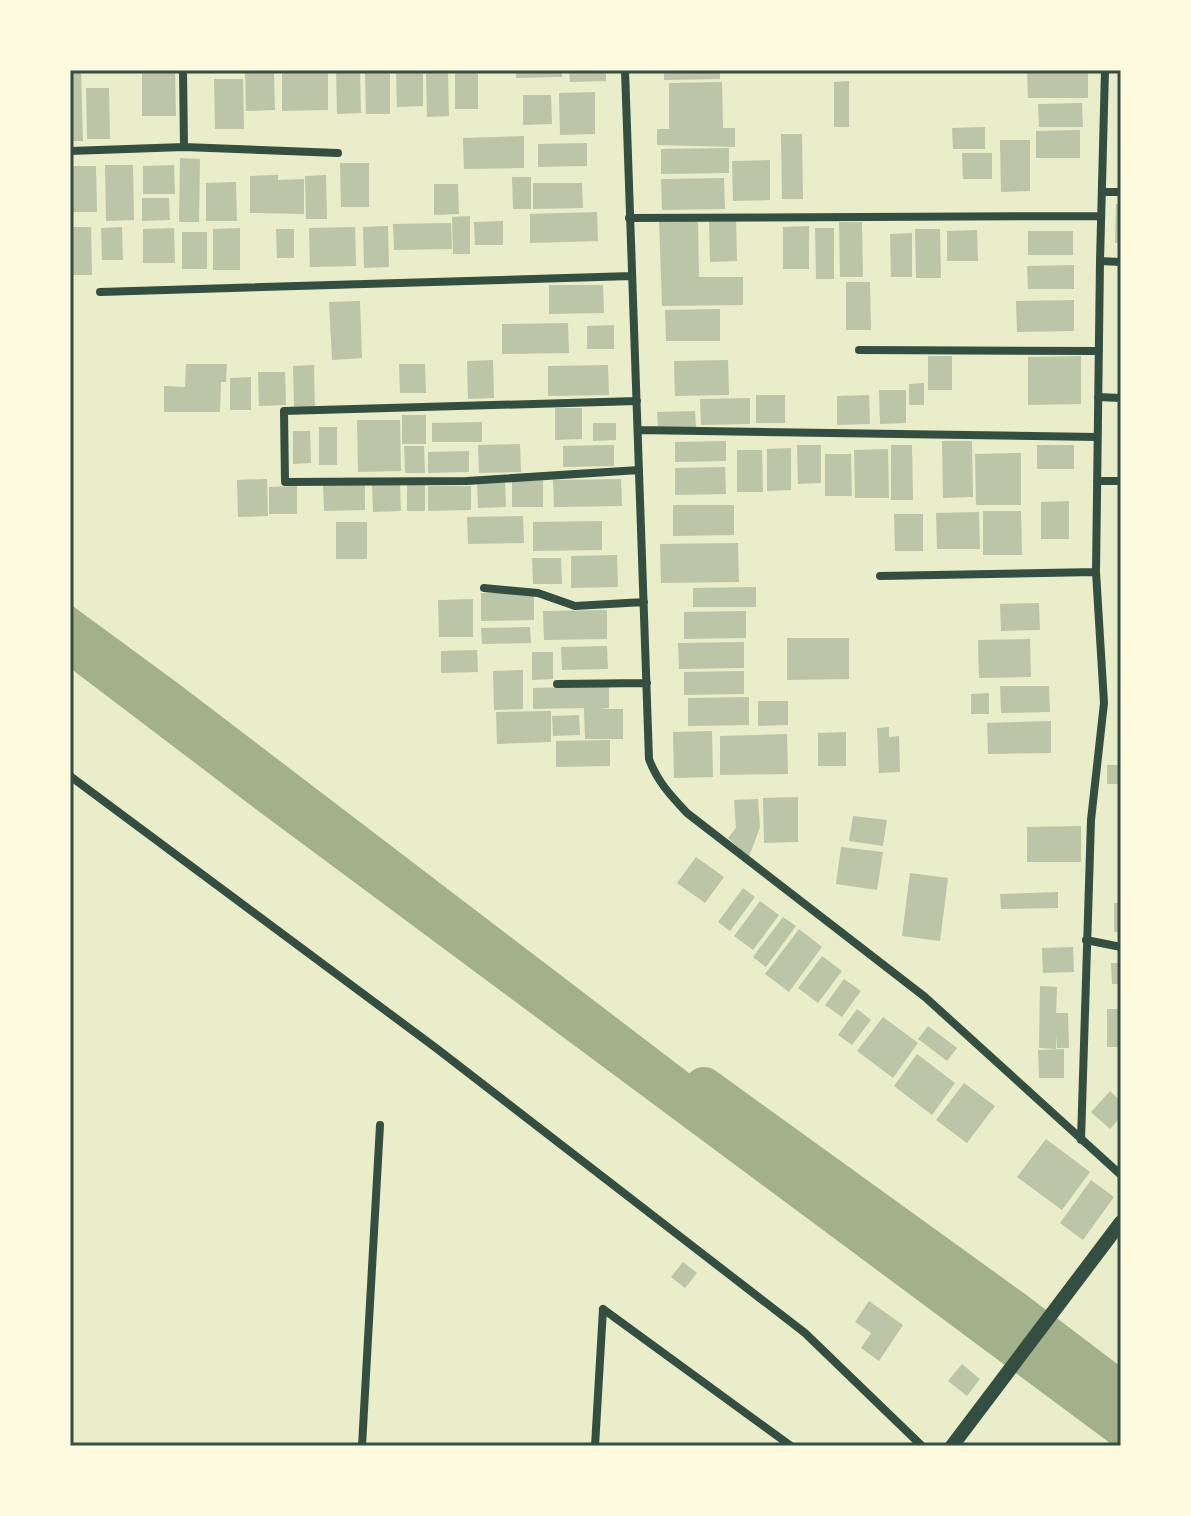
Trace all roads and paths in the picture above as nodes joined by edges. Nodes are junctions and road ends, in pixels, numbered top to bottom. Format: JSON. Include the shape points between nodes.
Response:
{"nodes":[{"id":1,"x":183,"y":70,"type":"edge"},
{"id":2,"x":625,"y":70,"type":"edge"},
{"id":3,"x":1105,"y":70,"type":"edge"},
{"id":4,"x":184,"y":147,"type":"junction"},
{"id":5,"x":70,"y":151,"type":"edge"},
{"id":6,"x":338,"y":153,"type":"dead end"},
{"id":7,"x":1102,"y":192,"type":"junction"},
{"id":8,"x":1121,"y":192,"type":"edge"},
{"id":9,"x":1101,"y":216,"type":"junction"},
{"id":10,"x":629,"y":218,"type":"junction"},
{"id":11,"x":1100,"y":261,"type":"junction"},
{"id":12,"x":1121,"y":262,"type":"edge"},
{"id":13,"x":632,"y":276,"type":"junction"},
{"id":14,"x":100,"y":292,"type":"dead end"},
{"id":15,"x":859,"y":350,"type":"dead end"},
{"id":16,"x":1099,"y":351,"type":"junction"},
{"id":17,"x":1098,"y":397,"type":"junction"},
{"id":18,"x":1121,"y":398,"type":"edge"},
{"id":19,"x":637,"y":401,"type":"junction"},
{"id":20,"x":638,"y":430,"type":"junction"},
{"id":21,"x":1097,"y":437,"type":"junction"},
{"id":22,"x":639,"y":470,"type":"junction"},
{"id":23,"x":1097,"y":481,"type":"junction"},
{"id":24,"x":1121,"y":481,"type":"edge"},
{"id":25,"x":1096,"y":572,"type":"junction"},
{"id":26,"x":880,"y":576,"type":"dead end"},
{"id":27,"x":484,"y":588,"type":"dead end"},
{"id":28,"x":644,"y":602,"type":"junction"},
{"id":29,"x":647,"y":683,"type":"junction"},
{"id":30,"x":557,"y":684,"type":"dead end"},
{"id":31,"x":70,"y":776,"type":"edge"},
{"id":32,"x":1086,"y":940,"type":"junction"},
{"id":33,"x":1121,"y":947,"type":"edge"},
{"id":34,"x":380,"y":1125,"type":"dead end"},
{"id":35,"x":1081,"y":1140,"type":"junction"},
{"id":36,"x":1121,"y":1175,"type":"edge"},
{"id":37,"x":1121,"y":1222,"type":"edge"},
{"id":38,"x":362,"y":1446,"type":"edge"},
{"id":39,"x":595,"y":1446,"type":"edge"},
{"id":40,"x":791,"y":1446,"type":"edge"},
{"id":41,"x":922,"y":1446,"type":"edge"},
{"id":42,"x":952,"y":1446,"type":"edge"}],
"edges":[{"from":1,"to":4,"type":"street"},
{"from":2,"to":10,"type":"street"},
{"from":3,"to":7,"type":"street"},
{"from":4,"to":5,"type":"street"},
{"from":4,"to":6,"type":"street"},
{"from":7,"to":8,"type":"street"},
{"from":7,"to":9,"type":"street"},
{"from":9,"to":10,"type":"street"},
{"from":9,"to":11,"type":"street"},
{"from":10,"to":13,"type":"street"},
{"from":11,"to":12,"type":"street"},
{"from":11,"to":16,"type":"street"},
{"from":13,"to":14,"type":"street"},
{"from":13,"to":19,"type":"street"},
{"from":15,"to":16,"type":"street"},
{"from":16,"to":17,"type":"street"},
{"from":17,"to":18,"type":"street"},
{"from":17,"to":21,"type":"street"},
{"from":19,"to":20,"type":"street"},
{"from":19,"to":22,"type":"street","via":[[284,411],[285,482],[467,481]]},
{"from":20,"to":21,"type":"street"},
{"from":20,"to":22,"type":"street"},
{"from":21,"to":23,"type":"street"},
{"from":22,"to":28,"type":"street"},
{"from":23,"to":24,"type":"street"},
{"from":23,"to":25,"type":"street"},
{"from":25,"to":26,"type":"street"},
{"from":25,"to":32,"type":"street","via":[[1104,703],[1091,820]]},
{"from":27,"to":28,"type":"street","via":[[538,593],[575,606]]},
{"from":28,"to":29,"type":"street"},
{"from":29,"to":30,"type":"street"},
{"from":29,"to":35,"type":"street","via":[[649,759],[668,793],[925,997]]},
{"from":31,"to":41,"type":"street","via":[[436,1048],[805,1333]]},
{"from":32,"to":33,"type":"street"},
{"from":32,"to":35,"type":"street"},
{"from":34,"to":38,"type":"street"},
{"from":35,"to":36,"type":"street"},
{"from":37,"to":42,"type":"street"},
{"from":39,"to":40,"type":"street","via":[[603,1309]]}]}
